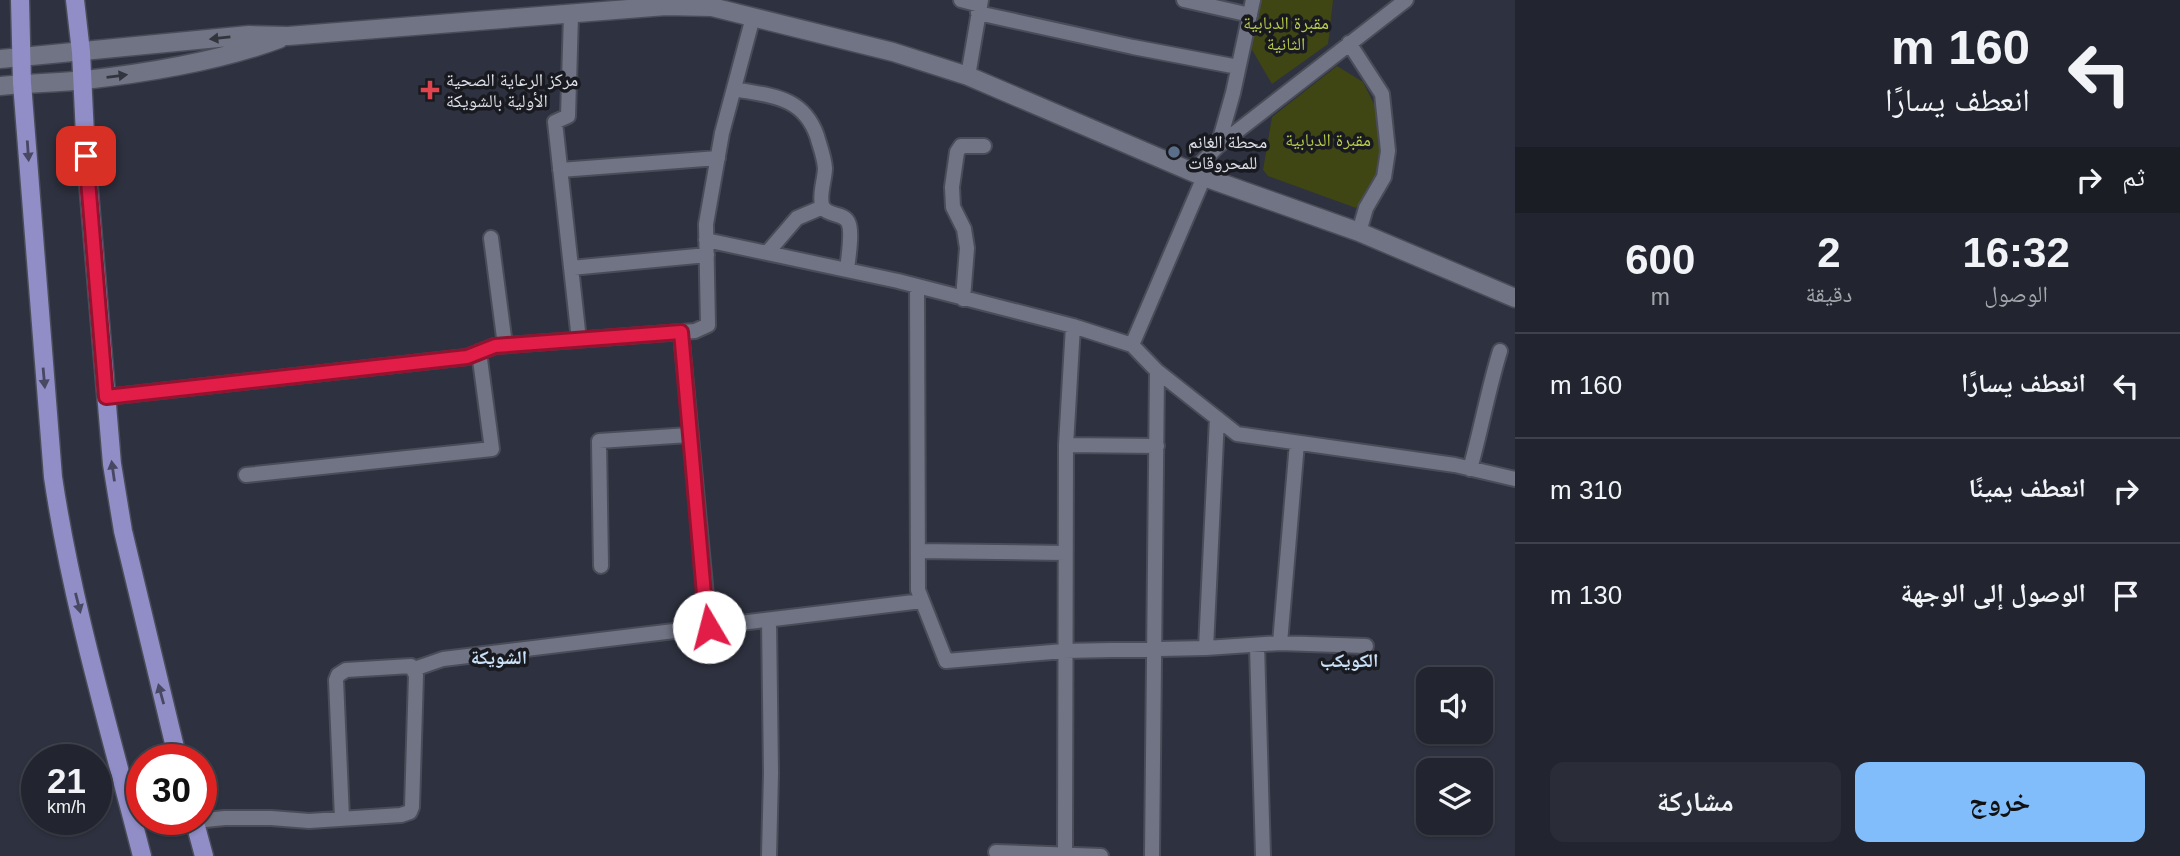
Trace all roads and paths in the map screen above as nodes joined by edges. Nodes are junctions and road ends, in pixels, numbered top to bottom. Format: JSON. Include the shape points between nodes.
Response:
{"nodes":[{"id":1,"x":20,"y":0,"type":"edge"},
{"id":2,"x":75,"y":0,"type":"edge"},
{"id":3,"x":961,"y":0,"type":"edge"},
{"id":4,"x":1184,"y":0,"type":"edge"},
{"id":5,"x":1406,"y":0,"type":"edge"},
{"id":6,"x":712,"y":4,"type":"edge"},
{"id":7,"x":608,"y":6,"type":"edge"},
{"id":8,"x":980,"y":6,"type":"edge"},
{"id":9,"x":1252,"y":7,"type":"edge"},
{"id":10,"x":571,"y":15,"type":"junction"},
{"id":11,"x":753,"y":17,"type":"junction"},
{"id":12,"x":288,"y":36,"type":"junction"},
{"id":13,"x":1349,"y":43,"type":"junction"},
{"id":14,"x":81,"y":52,"type":"junction"},
{"id":15,"x":21,"y":58,"type":"junction"},
{"id":16,"x":0,"y":59,"type":"edge"},
{"id":17,"x":1238,"y":67,"type":"junction"},
{"id":18,"x":968,"y":76,"type":"junction"},
{"id":19,"x":83,"y":80,"type":"junction"},
{"id":20,"x":22,"y":83,"type":"junction"},
{"id":21,"x":0,"y":86,"type":"edge"},
{"id":22,"x":734,"y":89,"type":"junction"},
{"id":23,"x":984,"y":146,"type":"dead end"},
{"id":24,"x":1218,"y":146,"type":"junction"},
{"id":25,"x":718,"y":158,"type":"junction"},
{"id":26,"x":560,"y":170,"type":"junction"},
{"id":27,"x":1198,"y":175,"type":"junction"},
{"id":28,"x":823,"y":207,"type":"junction"},
{"id":29,"x":1359,"y":232,"type":"junction"},
{"id":30,"x":491,"y":238,"type":"dead end"},
{"id":31,"x":706,"y":247,"type":"junction"},
{"id":32,"x":767,"y":253,"type":"junction"},
{"id":33,"x":571,"y":268,"type":"junction"},
{"id":34,"x":847,"y":270,"type":"junction"},
{"id":35,"x":917,"y":286,"type":"junction"},
{"id":36,"x":1515,"y":298,"type":"edge"},
{"id":37,"x":963,"y":299,"type":"junction"},
{"id":38,"x":1073,"y":326,"type":"junction"},
{"id":39,"x":681,"y":332,"type":"junction"},
{"id":40,"x":579,"y":340,"type":"junction"},
{"id":41,"x":505,"y":345,"type":"junction"},
{"id":42,"x":1132,"y":345,"type":"junction"},
{"id":43,"x":1500,"y":351,"type":"dead end"},
{"id":44,"x":479,"y":352,"type":"junction"},
{"id":45,"x":1157,"y":371,"type":"junction"},
{"id":46,"x":106,"y":397,"type":"junction"},
{"id":47,"x":1217,"y":418,"type":"junction"},
{"id":48,"x":689,"y":435,"type":"junction"},
{"id":49,"x":1297,"y":443,"type":"junction"},
{"id":50,"x":1066,"y":445,"type":"junction"},
{"id":51,"x":1157,"y":446,"type":"junction"},
{"id":52,"x":1470,"y":469,"type":"junction"},
{"id":53,"x":246,"y":475,"type":"dead end"},
{"id":54,"x":1515,"y":479,"type":"edge"},
{"id":55,"x":918,"y":551,"type":"junction"},
{"id":56,"x":1065,"y":553,"type":"junction"},
{"id":57,"x":601,"y":566,"type":"dead end"},
{"id":58,"x":922,"y":601,"type":"junction"},
{"id":59,"x":769,"y":621,"type":"junction"},
{"id":60,"x":709,"y":627,"type":"junction"},
{"id":61,"x":1280,"y":643,"type":"junction"},
{"id":62,"x":1257,"y":646,"type":"junction"},
{"id":63,"x":1366,"y":646,"type":"dead end"},
{"id":64,"x":1206,"y":648,"type":"junction"},
{"id":65,"x":1155,"y":649,"type":"junction"},
{"id":66,"x":1064,"y":651,"type":"junction"},
{"id":67,"x":414,"y":669,"type":"junction"},
{"id":68,"x":174,"y":744,"type":"edge"},
{"id":69,"x":342,"y":818,"type":"junction"},
{"id":70,"x":217,"y":819,"type":"edge"},
{"id":71,"x":198,"y":835,"type":"edge"},
{"id":72,"x":996,"y":852,"type":"dead end"},
{"id":73,"x":1065,"y":854,"type":"junction"},
{"id":74,"x":142,"y":856,"type":"edge"},
{"id":75,"x":204,"y":856,"type":"edge"},
{"id":76,"x":769,"y":856,"type":"edge"},
{"id":77,"x":1101,"y":856,"type":"edge"},
{"id":78,"x":1153,"y":856,"type":"edge"},
{"id":79,"x":1263,"y":856,"type":"edge"}],
"edges":[{"from":1,"to":15,"type":"main road"},
{"from":2,"to":14,"type":"main road"},
{"from":3,"to":8,"type":"street"},
{"from":4,"to":9,"type":"street"},
{"from":5,"to":13,"type":"street"},
{"from":6,"to":7,"type":"street"},
{"from":6,"to":11,"type":"street"},
{"from":7,"to":10,"type":"street"},
{"from":8,"to":17,"type":"street","via":[[1133,47]]},
{"from":8,"to":18,"type":"street"},
{"from":9,"to":17,"type":"street"},
{"from":10,"to":12,"type":"street"},
{"from":10,"to":26,"type":"street","via":[[568,116],[555,122]]},
{"from":11,"to":18,"type":"street"},
{"from":11,"to":22,"type":"street"},
{"from":12,"to":14,"type":"street","one_way":true,"via":[[249,35]]},
{"from":19,"to":12,"type":"street","one_way":true,"via":[[249,51]]},
{"from":13,"to":24,"type":"street"},
{"from":13,"to":29,"type":"street","via":[[1382,94],[1388,152],[1384,177],[1366,208]]},
{"from":14,"to":15,"type":"street"},
{"from":14,"to":19,"type":"main road"},
{"from":15,"to":16,"type":"street"},
{"from":15,"to":20,"type":"main road"},
{"from":17,"to":24,"type":"street"},
{"from":18,"to":27,"type":"street"},
{"from":19,"to":20,"type":"street"},
{"from":19,"to":46,"type":"main road"},
{"from":20,"to":21,"type":"street"},
{"from":20,"to":74,"type":"main road","one_way":true,"via":[[41,348],[60,527]]},
{"from":22,"to":25,"type":"street"},
{"from":22,"to":28,"type":"street","via":[[785,100],[808,117],[824,156]]},
{"from":23,"to":37,"type":"street","via":[[961,146],[954,165],[953,207],[967,248]]},
{"from":24,"to":27,"type":"street"},
{"from":25,"to":26,"type":"street"},
{"from":25,"to":31,"type":"street"},
{"from":26,"to":33,"type":"street"},
{"from":27,"to":29,"type":"street"},
{"from":27,"to":42,"type":"street"},
{"from":28,"to":32,"type":"street","via":[[797,218]]},
{"from":28,"to":34,"type":"street","via":[[848,222]]},
{"from":29,"to":36,"type":"street"},
{"from":30,"to":41,"type":"street"},
{"from":31,"to":32,"type":"street"},
{"from":31,"to":33,"type":"street"},
{"from":31,"to":39,"type":"street","via":[[708,325]]},
{"from":32,"to":34,"type":"street"},
{"from":33,"to":40,"type":"street"},
{"from":34,"to":35,"type":"street"},
{"from":35,"to":37,"type":"street"},
{"from":35,"to":55,"type":"street"},
{"from":37,"to":38,"type":"street"},
{"from":38,"to":42,"type":"street"},
{"from":38,"to":50,"type":"street"},
{"from":39,"to":40,"type":"street"},
{"from":39,"to":48,"type":"street"},
{"from":40,"to":41,"type":"street"},
{"from":41,"to":44,"type":"street"},
{"from":42,"to":45,"type":"street"},
{"from":43,"to":52,"type":"street"},
{"from":44,"to":46,"type":"street","via":[[467,357]]},
{"from":44,"to":53,"type":"street","via":[[492,449]]},
{"from":45,"to":47,"type":"street"},
{"from":45,"to":51,"type":"street"},
{"from":68,"to":46,"type":"main road","one_way":true,"via":[[123,531]]},
{"from":47,"to":49,"type":"street","via":[[1237,434]]},
{"from":47,"to":64,"type":"street"},
{"from":48,"to":57,"type":"street","via":[[598,441]]},
{"from":48,"to":60,"type":"street"},
{"from":49,"to":52,"type":"street"},
{"from":49,"to":61,"type":"street"},
{"from":50,"to":51,"type":"street"},
{"from":50,"to":56,"type":"street"},
{"from":51,"to":65,"type":"street"},
{"from":52,"to":54,"type":"street"},
{"from":55,"to":56,"type":"street"},
{"from":55,"to":58,"type":"street"},
{"from":56,"to":66,"type":"street"},
{"from":58,"to":59,"type":"street"},
{"from":58,"to":66,"type":"street","via":[[946,660]]},
{"from":59,"to":60,"type":"street"},
{"from":59,"to":76,"type":"street"},
{"from":60,"to":67,"type":"street","via":[[443,659]]},
{"from":61,"to":62,"type":"street"},
{"from":61,"to":63,"type":"street"},
{"from":62,"to":64,"type":"street"},
{"from":62,"to":79,"type":"street"},
{"from":64,"to":65,"type":"street"},
{"from":65,"to":66,"type":"street"},
{"from":65,"to":78,"type":"street"},
{"from":66,"to":73,"type":"street"},
{"from":67,"to":69,"type":"street","via":[[412,807],[407,814]]},
{"from":67,"to":69,"type":"street","via":[[405,665],[346,670],[338,675]]},
{"from":69,"to":70,"type":"street"},
{"from":71,"to":75,"type":"main road"},
{"from":72,"to":73,"type":"street"},
{"from":73,"to":77,"type":"street"}]}
